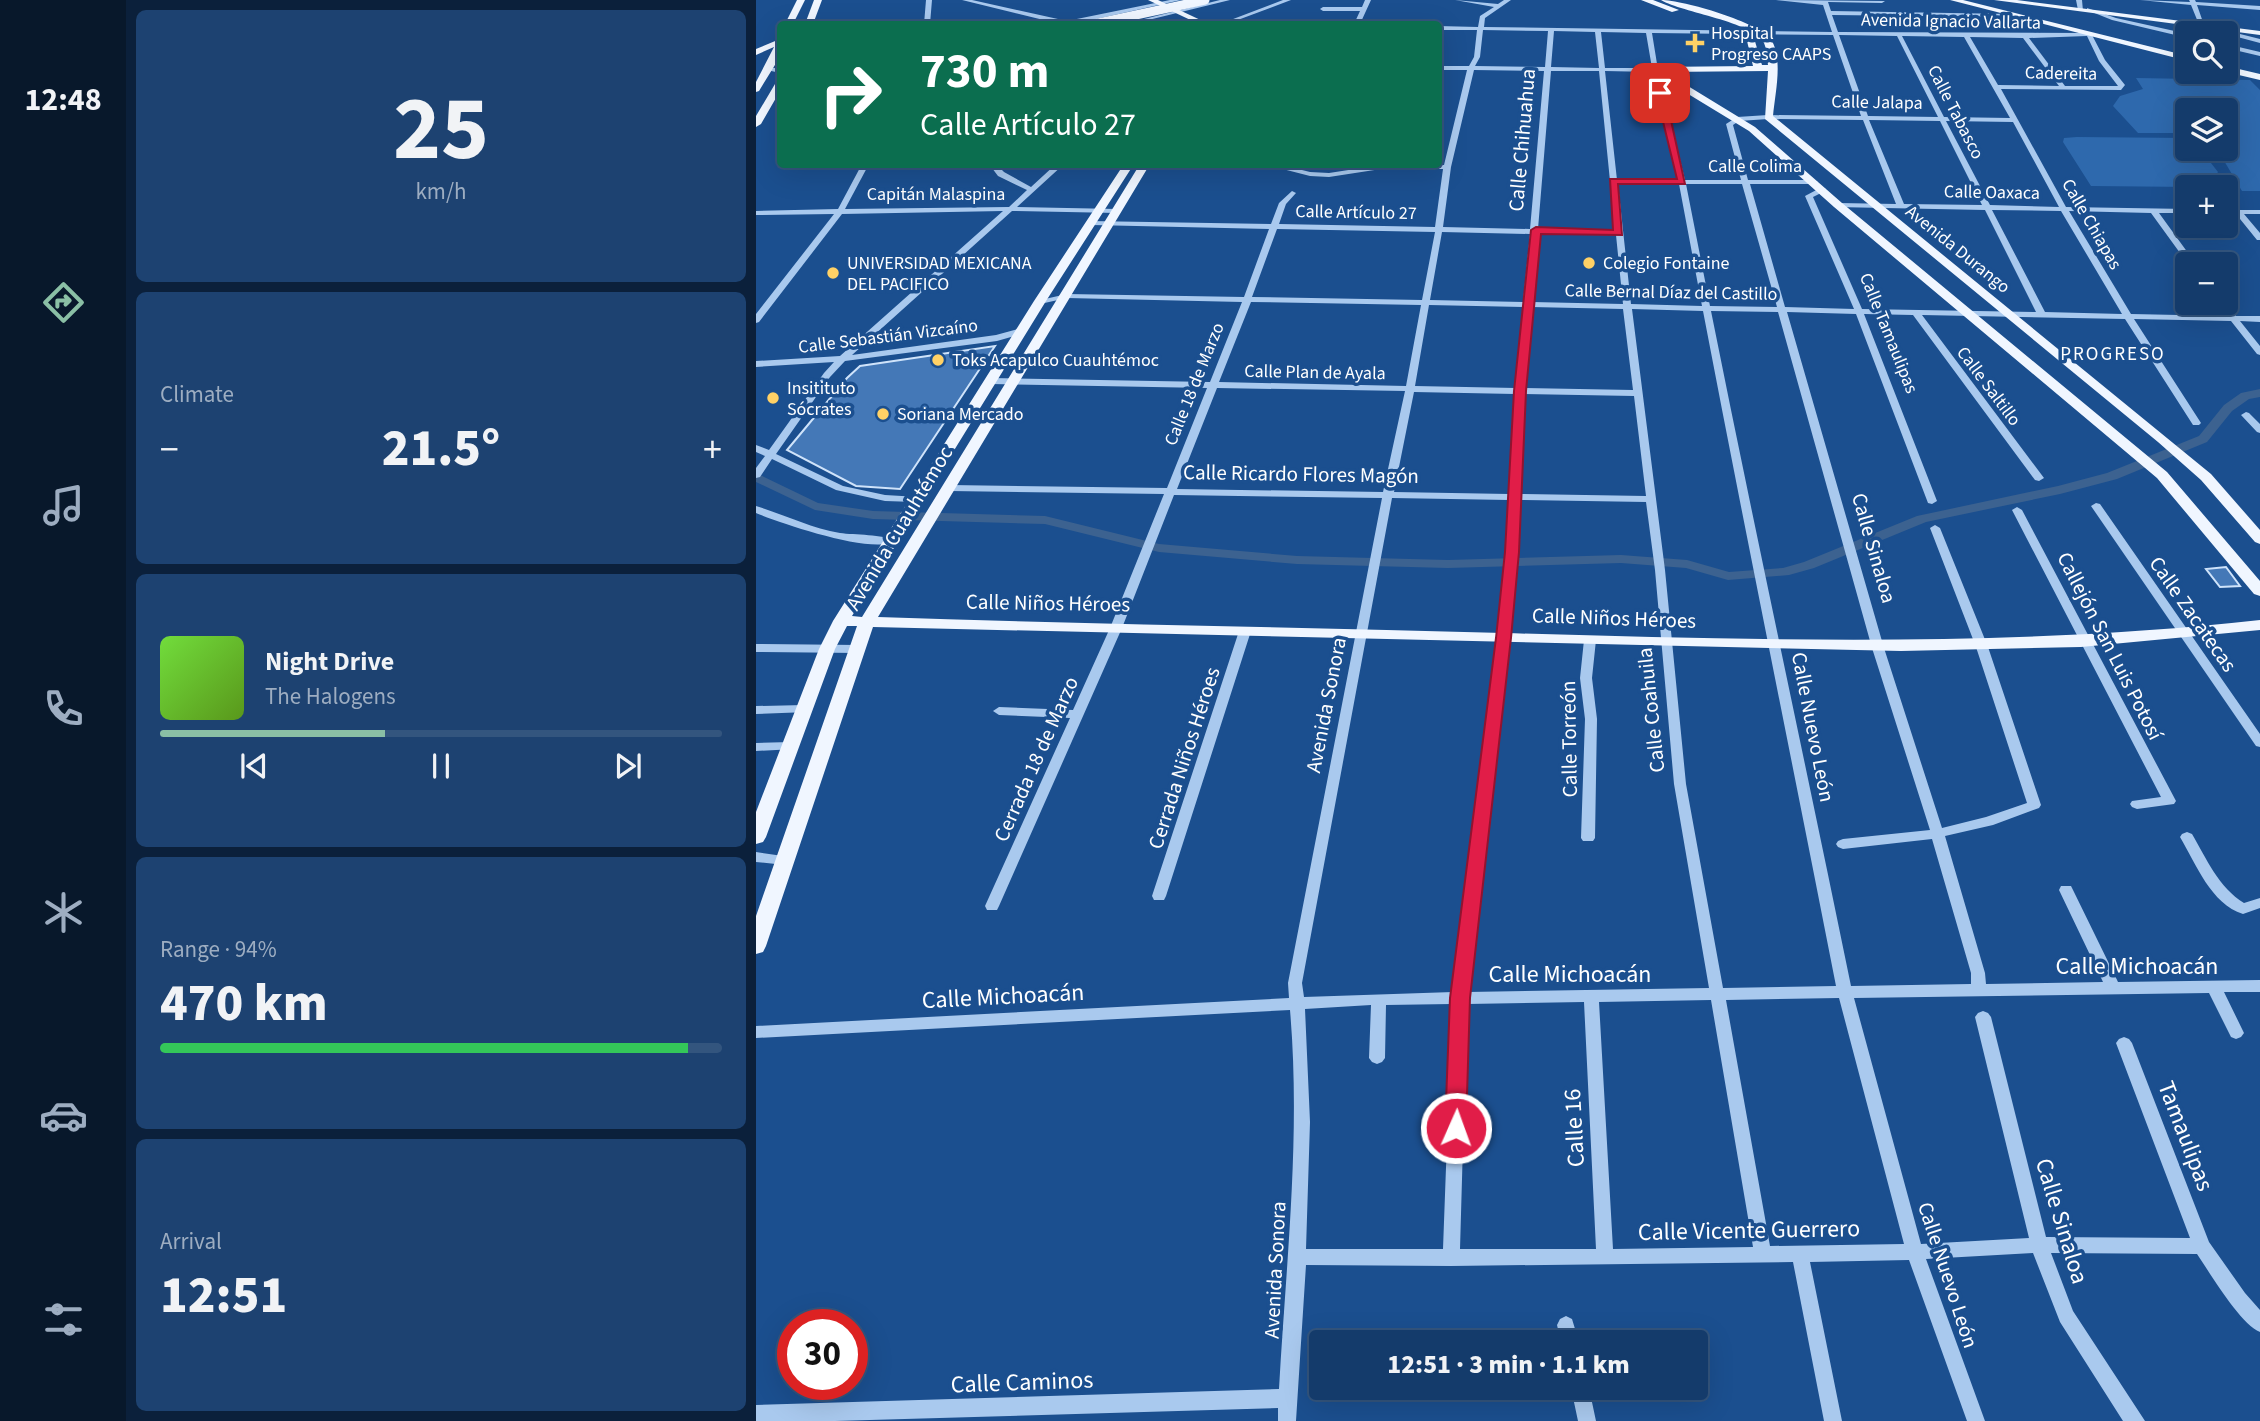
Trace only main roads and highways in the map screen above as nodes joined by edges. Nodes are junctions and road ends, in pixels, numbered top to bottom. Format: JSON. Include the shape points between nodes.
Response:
{"nodes":[{"id":1,"x":801,"y":0,"type":"edge"},
{"id":2,"x":818,"y":0,"type":"edge"},
{"id":3,"x":1205,"y":0,"type":"edge"},
{"id":4,"x":1216,"y":0,"type":"edge"},
{"id":5,"x":1645,"y":0,"type":"edge"},
{"id":6,"x":1665,"y":0,"type":"edge"},
{"id":7,"x":1954,"y":0,"type":"edge"},
{"id":8,"x":1998,"y":0,"type":"edge"},
{"id":9,"x":2014,"y":0,"type":"edge"},
{"id":10,"x":1166,"y":1,"type":"edge"},
{"id":11,"x":2080,"y":7,"type":"edge"},
{"id":12,"x":790,"y":21,"type":"edge"},
{"id":13,"x":809,"y":21,"type":"edge"},
{"id":14,"x":1108,"y":21,"type":"edge"},
{"id":15,"x":1121,"y":21,"type":"edge"},
{"id":16,"x":1199,"y":21,"type":"edge"},
{"id":17,"x":1215,"y":21,"type":"edge"},
{"id":18,"x":2260,"y":32,"type":"edge"},
{"id":19,"x":777,"y":43,"type":"edge"},
{"id":20,"x":756,"y":52,"type":"edge"},
{"id":21,"x":2175,"y":56,"type":"edge"},
{"id":22,"x":777,"y":58,"type":"edge"},
{"id":23,"x":1758,"y":68,"type":"junction"},
{"id":24,"x":1772,"y":68,"type":"junction"},
{"id":25,"x":769,"y":69,"type":"junction"},
{"id":26,"x":756,"y":70,"type":"edge"},
{"id":27,"x":777,"y":70,"type":"edge"},
{"id":28,"x":2238,"y":72,"type":"edge"},
{"id":29,"x":2260,"y":77,"type":"edge"},
{"id":30,"x":756,"y":89,"type":"edge"},
{"id":31,"x":777,"y":89,"type":"edge"},
{"id":32,"x":756,"y":124,"type":"edge"},
{"id":33,"x":1126,"y":168,"type":"edge"},
{"id":34,"x":1143,"y":168,"type":"edge"},
{"id":35,"x":2125,"y":444,"type":"junction"},
{"id":36,"x":2169,"y":444,"type":"junction"},
{"id":37,"x":2202,"y":473,"type":"junction"},
{"id":38,"x":2166,"y":479,"type":"junction"},
{"id":39,"x":2260,"y":539,"type":"edge"},
{"id":40,"x":2260,"y":591,"type":"edge"},
{"id":41,"x":841,"y":621,"type":"junction"},
{"id":42,"x":867,"y":622,"type":"junction"},
{"id":43,"x":2260,"y":625,"type":"edge"},
{"id":44,"x":756,"y":837,"type":"edge"},
{"id":45,"x":756,"y":946,"type":"edge"}],
"edges":[{"from":1,"to":12,"type":"main road"},
{"from":2,"to":13,"type":"main road"},
{"from":3,"to":14,"type":"main road","bridge":true},
{"from":4,"to":15,"type":"main road","bridge":true},
{"from":5,"to":23,"type":"main road","via":[[1742,33],[1753,45]]},
{"from":6,"to":24,"type":"main road","via":[[1758,33],[1766,40]]},
{"from":7,"to":21,"type":"main road"},
{"from":8,"to":11,"type":"main road"},
{"from":9,"to":11,"type":"main road"},
{"from":10,"to":16,"type":"main road"},
{"from":10,"to":17,"type":"main road"},
{"from":11,"to":18,"type":"main road"},
{"from":19,"to":20,"type":"main road"},
{"from":22,"to":25,"type":"main road"},
{"from":23,"to":24,"type":"main road"},
{"from":23,"to":35,"type":"main road","via":[[1655,70],[1752,129]]},
{"from":24,"to":36,"type":"main road","name":"Avenida Durango","via":[[1768,117]]},
{"from":25,"to":26,"type":"main road"},
{"from":25,"to":27,"type":"main road"},
{"from":25,"to":30,"type":"main road"},
{"from":28,"to":29,"type":"main road"},
{"from":31,"to":32,"type":"main road"},
{"from":33,"to":41,"type":"main road","name":"Avenida Cuauhtémoc"},
{"from":34,"to":42,"type":"main road","name":"Avenida Cuauhtémoc"},
{"from":35,"to":36,"type":"main road"},
{"from":35,"to":38,"type":"main road"},
{"from":36,"to":37,"type":"main road","name":"Avenida Durango"},
{"from":37,"to":38,"type":"main road"},
{"from":37,"to":39,"type":"main road","name":"Avenida Durango"},
{"from":38,"to":40,"type":"main road"},
{"from":41,"to":42,"type":"main road","name":"Calle Niños Héroes"},
{"from":41,"to":44,"type":"main road","name":"Avenida Cuauhtémoc"},
{"from":42,"to":43,"type":"main road","name":"Calle Niños Héroes","via":[[1878,648],[2087,642]]},
{"from":42,"to":45,"type":"main road","name":"Avenida Cuauhtémoc"}]}
